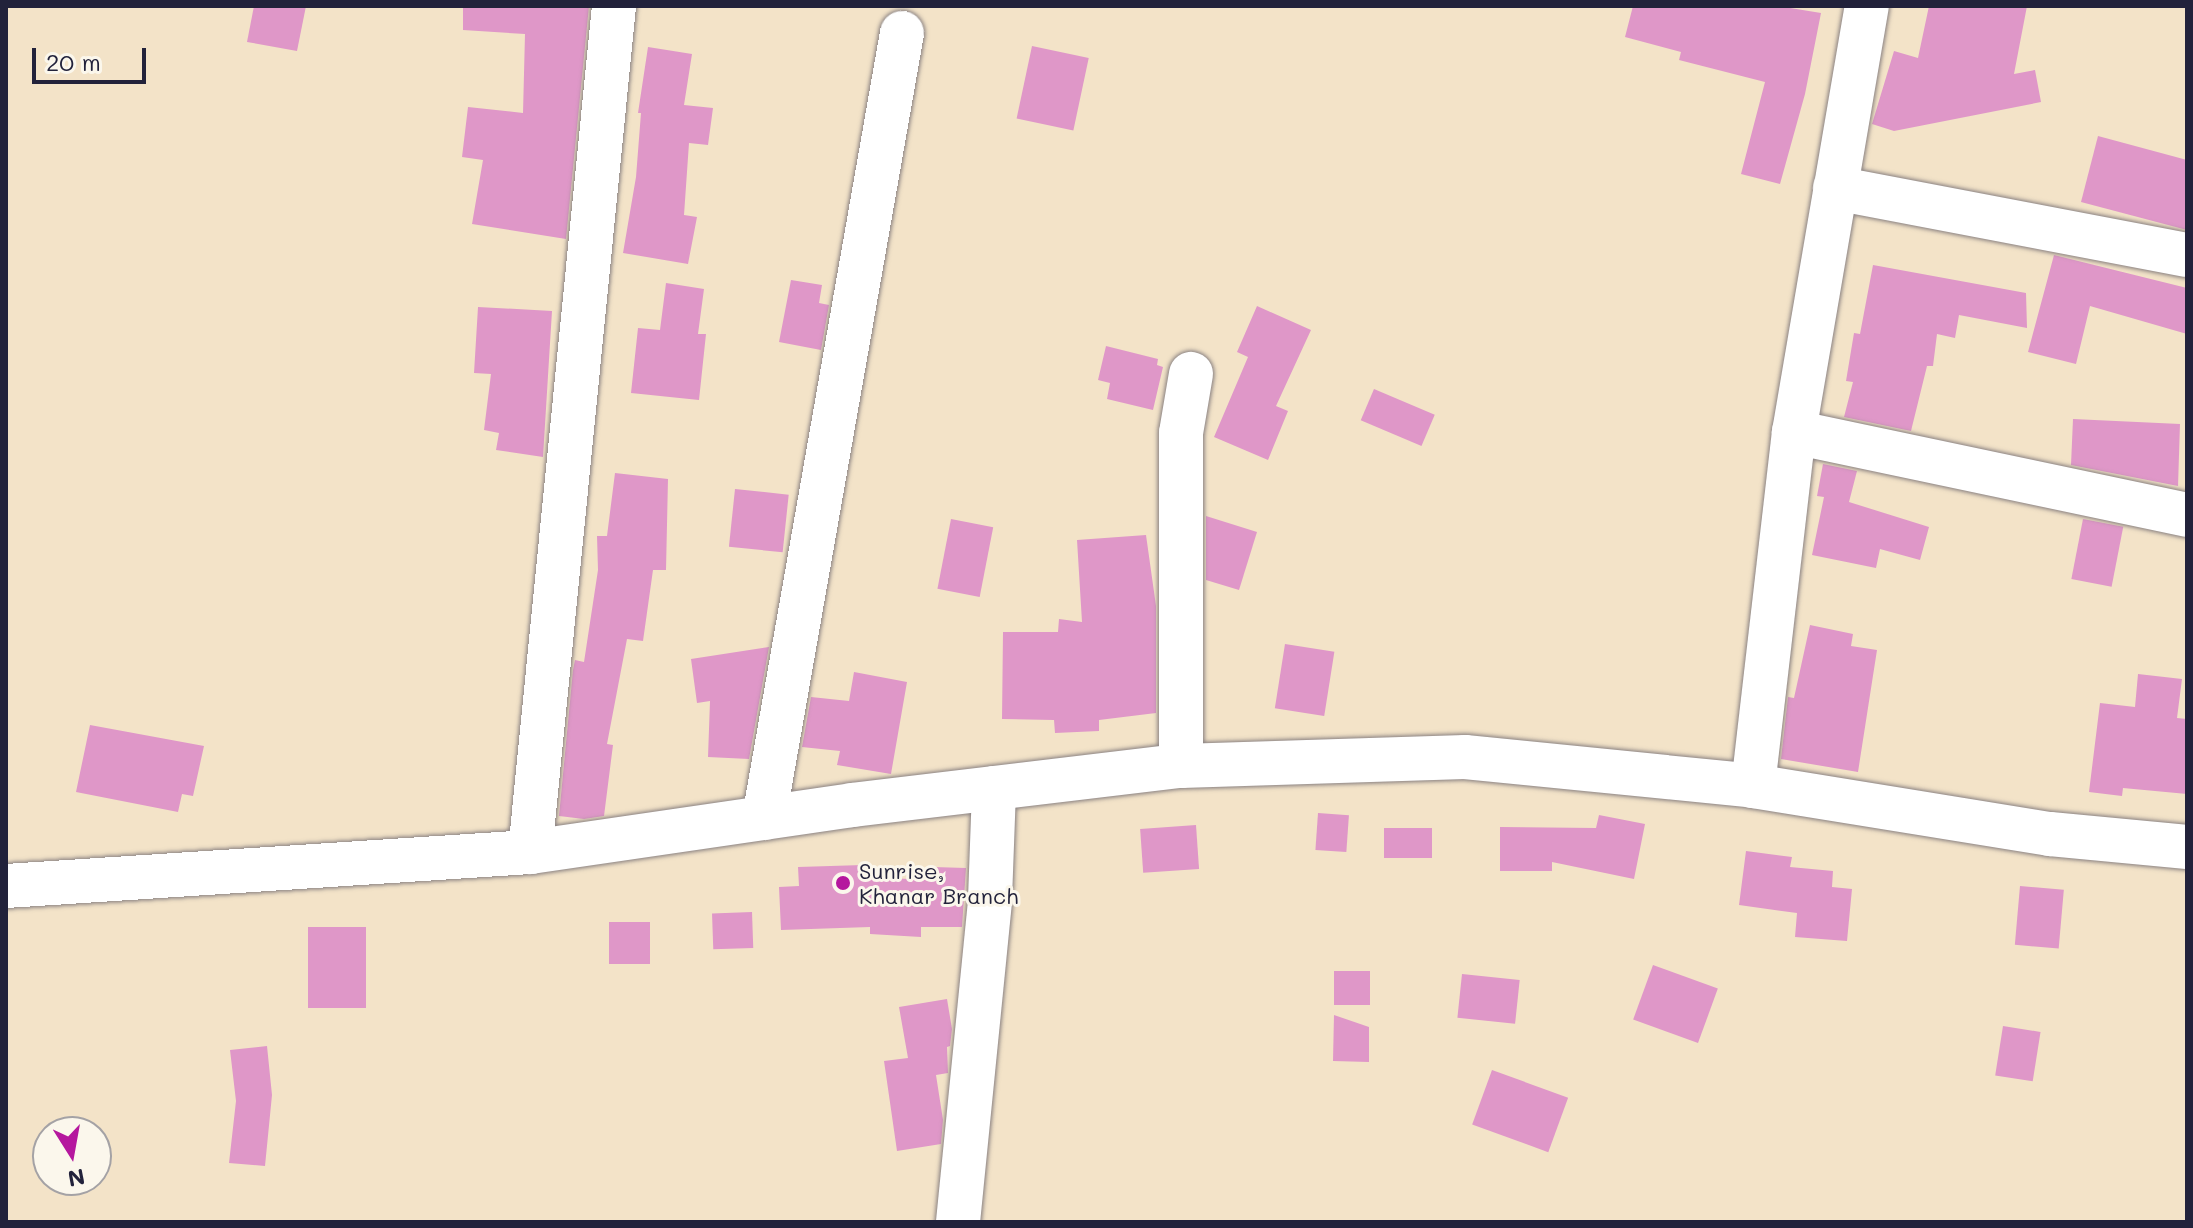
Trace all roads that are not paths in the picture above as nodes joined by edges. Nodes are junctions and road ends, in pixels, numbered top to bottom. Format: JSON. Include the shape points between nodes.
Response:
{"nodes":[{"id":1,"x":614,"y":6,"type":"edge"},
{"id":2,"x":1867,"y":6,"type":"edge"},
{"id":3,"x":902,"y":33,"type":"dead end"},
{"id":4,"x":1835,"y":188,"type":"junction"},
{"id":5,"x":2187,"y":255,"type":"edge"},
{"id":6,"x":1191,"y":374,"type":"dead end"},
{"id":7,"x":1794,"y":432,"type":"junction"},
{"id":8,"x":2187,"y":515,"type":"edge"},
{"id":9,"x":1181,"y":766,"type":"junction"},
{"id":10,"x":1753,"y":786,"type":"junction"},
{"id":11,"x":994,"y":788,"type":"junction"},
{"id":12,"x":764,"y":818,"type":"junction"},
{"id":13,"x":2187,"y":847,"type":"edge"},
{"id":14,"x":530,"y":852,"type":"junction"},
{"id":15,"x":6,"y":886,"type":"edge"},
{"id":16,"x":958,"y":1222,"type":"edge"}],
"edges":[{"from":1,"to":14,"type":"street"},
{"from":2,"to":4,"type":"street"},
{"from":3,"to":12,"type":"street"},
{"from":4,"to":5,"type":"street"},
{"from":4,"to":7,"type":"street"},
{"from":6,"to":9,"type":"street","via":[[1181,433]]},
{"from":7,"to":8,"type":"street"},
{"from":7,"to":10,"type":"street"},
{"from":9,"to":10,"type":"street","via":[[1465,757]]},
{"from":9,"to":11,"type":"street"},
{"from":10,"to":13,"type":"street","via":[[2050,834]]},
{"from":11,"to":12,"type":"street"},
{"from":11,"to":16,"type":"street","via":[[990,899]]},
{"from":12,"to":14,"type":"street"},
{"from":14,"to":15,"type":"street"}]}
